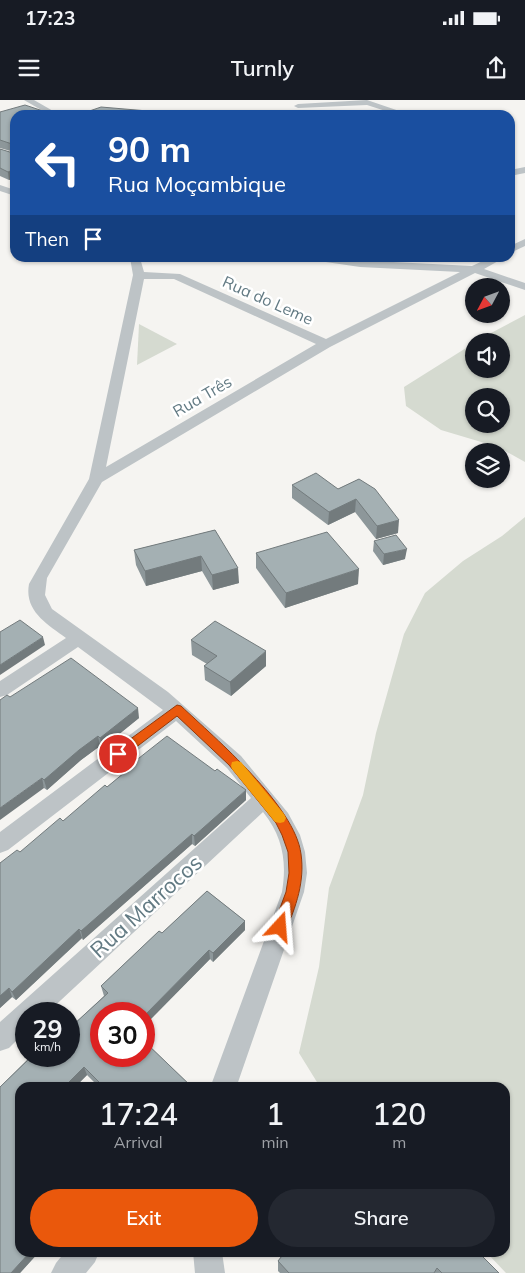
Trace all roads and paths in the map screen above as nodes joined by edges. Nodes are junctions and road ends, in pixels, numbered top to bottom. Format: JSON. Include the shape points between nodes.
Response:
{"nodes":[{"id":1,"x":28,"y":100,"type":"edge"},
{"id":2,"x":362,"y":101,"type":"edge"},
{"id":3,"x":298,"y":106,"type":"dead end"},
{"id":4,"x":47,"y":110,"type":"edge"},
{"id":5,"x":391,"y":110,"type":"edge"},
{"id":6,"x":346,"y":262,"type":"edge"},
{"id":7,"x":488,"y":262,"type":"edge"},
{"id":8,"x":137,"y":266,"type":"edge"},
{"id":9,"x":474,"y":269,"type":"junction"},
{"id":10,"x":525,"y":287,"type":"edge"},
{"id":11,"x":326,"y":344,"type":"junction"},
{"id":12,"x":96,"y":479,"type":"junction"},
{"id":13,"x":79,"y":638,"type":"junction"},
{"id":14,"x":0,"y":690,"type":"edge"},
{"id":15,"x":177,"y":710,"type":"junction"},
{"id":16,"x":264,"y":799,"type":"junction"},
{"id":17,"x":0,"y":844,"type":"edge"},
{"id":18,"x":40,"y":1002,"type":"edge"},
{"id":19,"x":15,"y":1025,"type":"edge"},
{"id":20,"x":0,"y":1039,"type":"edge"},
{"id":21,"x":226,"y":1082,"type":"edge"},
{"id":22,"x":80,"y":1257,"type":"edge"},
{"id":23,"x":208,"y":1257,"type":"edge"},
{"id":24,"x":66,"y":1273,"type":"edge"},
{"id":25,"x":210,"y":1273,"type":"edge"}],
"edges":[{"from":1,"to":4,"type":"street"},
{"from":2,"to":3,"type":"street"},
{"from":2,"to":5,"type":"street"},
{"from":6,"to":9,"type":"street"},
{"from":7,"to":9,"type":"street"},
{"from":8,"to":11,"type":"street","name":"Rua do Leme","via":[[176,276]]},
{"from":8,"to":12,"type":"street"},
{"from":9,"to":10,"type":"street"},
{"from":9,"to":11,"type":"street"},
{"from":11,"to":12,"type":"street","name":"Rua Três"},
{"from":12,"to":13,"type":"street","via":[[36,585],[36,598],[44,612]]},
{"from":13,"to":14,"type":"street"},
{"from":13,"to":15,"type":"street"},
{"from":15,"to":16,"type":"street","via":[[234,762]]},
{"from":15,"to":17,"type":"street"},
{"from":16,"to":18,"type":"street","name":"Rua Marrocos"},
{"from":16,"to":21,"type":"street","via":[[281,819],[289,835],[296,873],[293,892]]},
{"from":19,"to":20,"type":"street","name":"Rua Marrocos"},
{"from":22,"to":24,"type":"street"},
{"from":23,"to":25,"type":"street"}]}
